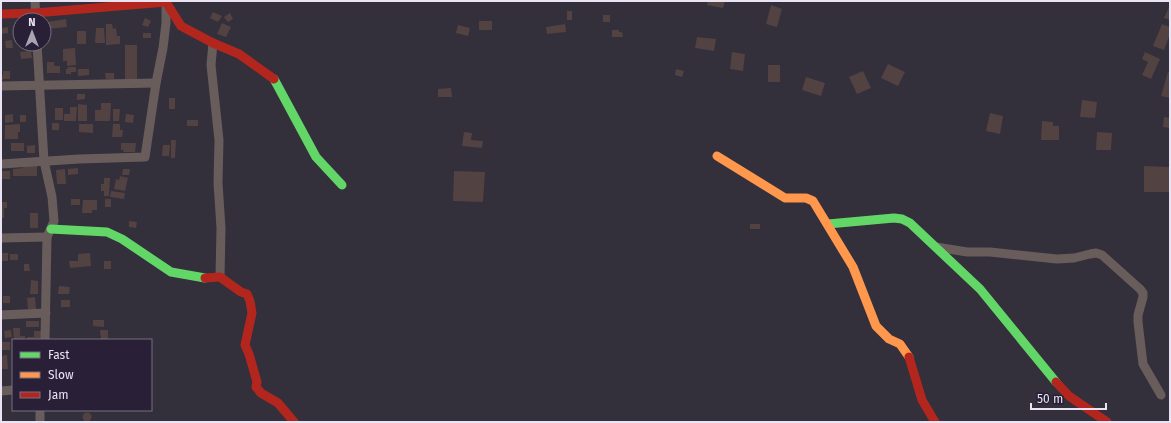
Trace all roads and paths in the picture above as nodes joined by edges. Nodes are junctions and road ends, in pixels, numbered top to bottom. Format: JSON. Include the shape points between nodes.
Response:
{"nodes":[{"id":1,"x":36,"y":1,"type":"edge"},
{"id":2,"x":166,"y":2,"type":"edge"},
{"id":3,"x":36,"y":12,"type":"edge"},
{"id":4,"x":1,"y":14,"type":"edge"},
{"id":5,"x":52,"y":14,"type":"edge"},
{"id":6,"x":12,"y":15,"type":"edge"},
{"id":7,"x":213,"y":43,"type":"junction"},
{"id":8,"x":38,"y":52,"type":"edge"},
{"id":9,"x":156,"y":83,"type":"junction"},
{"id":10,"x":1,"y":86,"type":"edge"},
{"id":11,"x":40,"y":86,"type":"junction"},
{"id":12,"x":717,"y":156,"type":"dead end"},
{"id":13,"x":44,"y":161,"type":"junction"},
{"id":14,"x":1,"y":164,"type":"edge"},
{"id":15,"x":342,"y":185,"type":"dead end"},
{"id":16,"x":828,"y":224,"type":"junction"},
{"id":17,"x":49,"y":233,"type":"junction"},
{"id":18,"x":1,"y":238,"type":"edge"},
{"id":19,"x":936,"y":247,"type":"junction"},
{"id":20,"x":220,"y":277,"type":"junction"},
{"id":21,"x":46,"y":313,"type":"junction"},
{"id":22,"x":1,"y":315,"type":"edge"},
{"id":23,"x":45,"y":339,"type":"edge"},
{"id":24,"x":12,"y":390,"type":"edge"},
{"id":25,"x":1,"y":391,"type":"edge"},
{"id":26,"x":1161,"y":395,"type":"dead end"},
{"id":27,"x":40,"y":411,"type":"edge"},
{"id":28,"x":40,"y":422,"type":"edge"},
{"id":29,"x":294,"y":422,"type":"edge"},
{"id":30,"x":935,"y":422,"type":"edge"},
{"id":31,"x":1107,"y":422,"type":"edge"}],
"edges":[{"from":1,"to":3,"type":"street"},
{"from":2,"to":5,"type":"street"},
{"from":2,"to":7,"type":"street","via":[[181,26]]},
{"from":2,"to":9,"type":"street","via":[[163,48]]},
{"from":4,"to":6,"type":"street"},
{"from":7,"to":15,"type":"street","via":[[239,54],[274,80],[316,157]]},
{"from":7,"to":20,"type":"street","via":[[211,65],[219,140]]},
{"from":8,"to":11,"type":"street"},
{"from":9,"to":11,"type":"street"},
{"from":9,"to":13,"type":"street","via":[[145,157]]},
{"from":10,"to":11,"type":"street"},
{"from":11,"to":13,"type":"street"},
{"from":12,"to":16,"type":"street","via":[[785,198],[812,199]]},
{"from":13,"to":14,"type":"street"},
{"from":13,"to":17,"type":"street","via":[[54,221]]},
{"from":16,"to":19,"type":"street","via":[[880,218],[902,219]]},
{"from":16,"to":30,"type":"street","via":[[853,267],[876,326],[889,339],[900,344],[910,358],[922,400]]},
{"from":17,"to":18,"type":"street"},
{"from":17,"to":20,"type":"street","via":[[107,232],[122,239],[171,272],[203,278]]},
{"from":17,"to":21,"type":"street"},
{"from":19,"to":26,"type":"street","via":[[1057,259],[1096,253],[1102,255],[1143,293],[1138,316],[1143,364]]},
{"from":19,"to":31,"type":"street","via":[[980,289],[1069,396]]},
{"from":20,"to":29,"type":"street","via":[[247,294],[251,301],[252,324],[246,345],[257,382],[256,387],[278,403]]},
{"from":21,"to":22,"type":"street"},
{"from":21,"to":23,"type":"street"},
{"from":24,"to":25,"type":"street"},
{"from":27,"to":28,"type":"street"}]}
